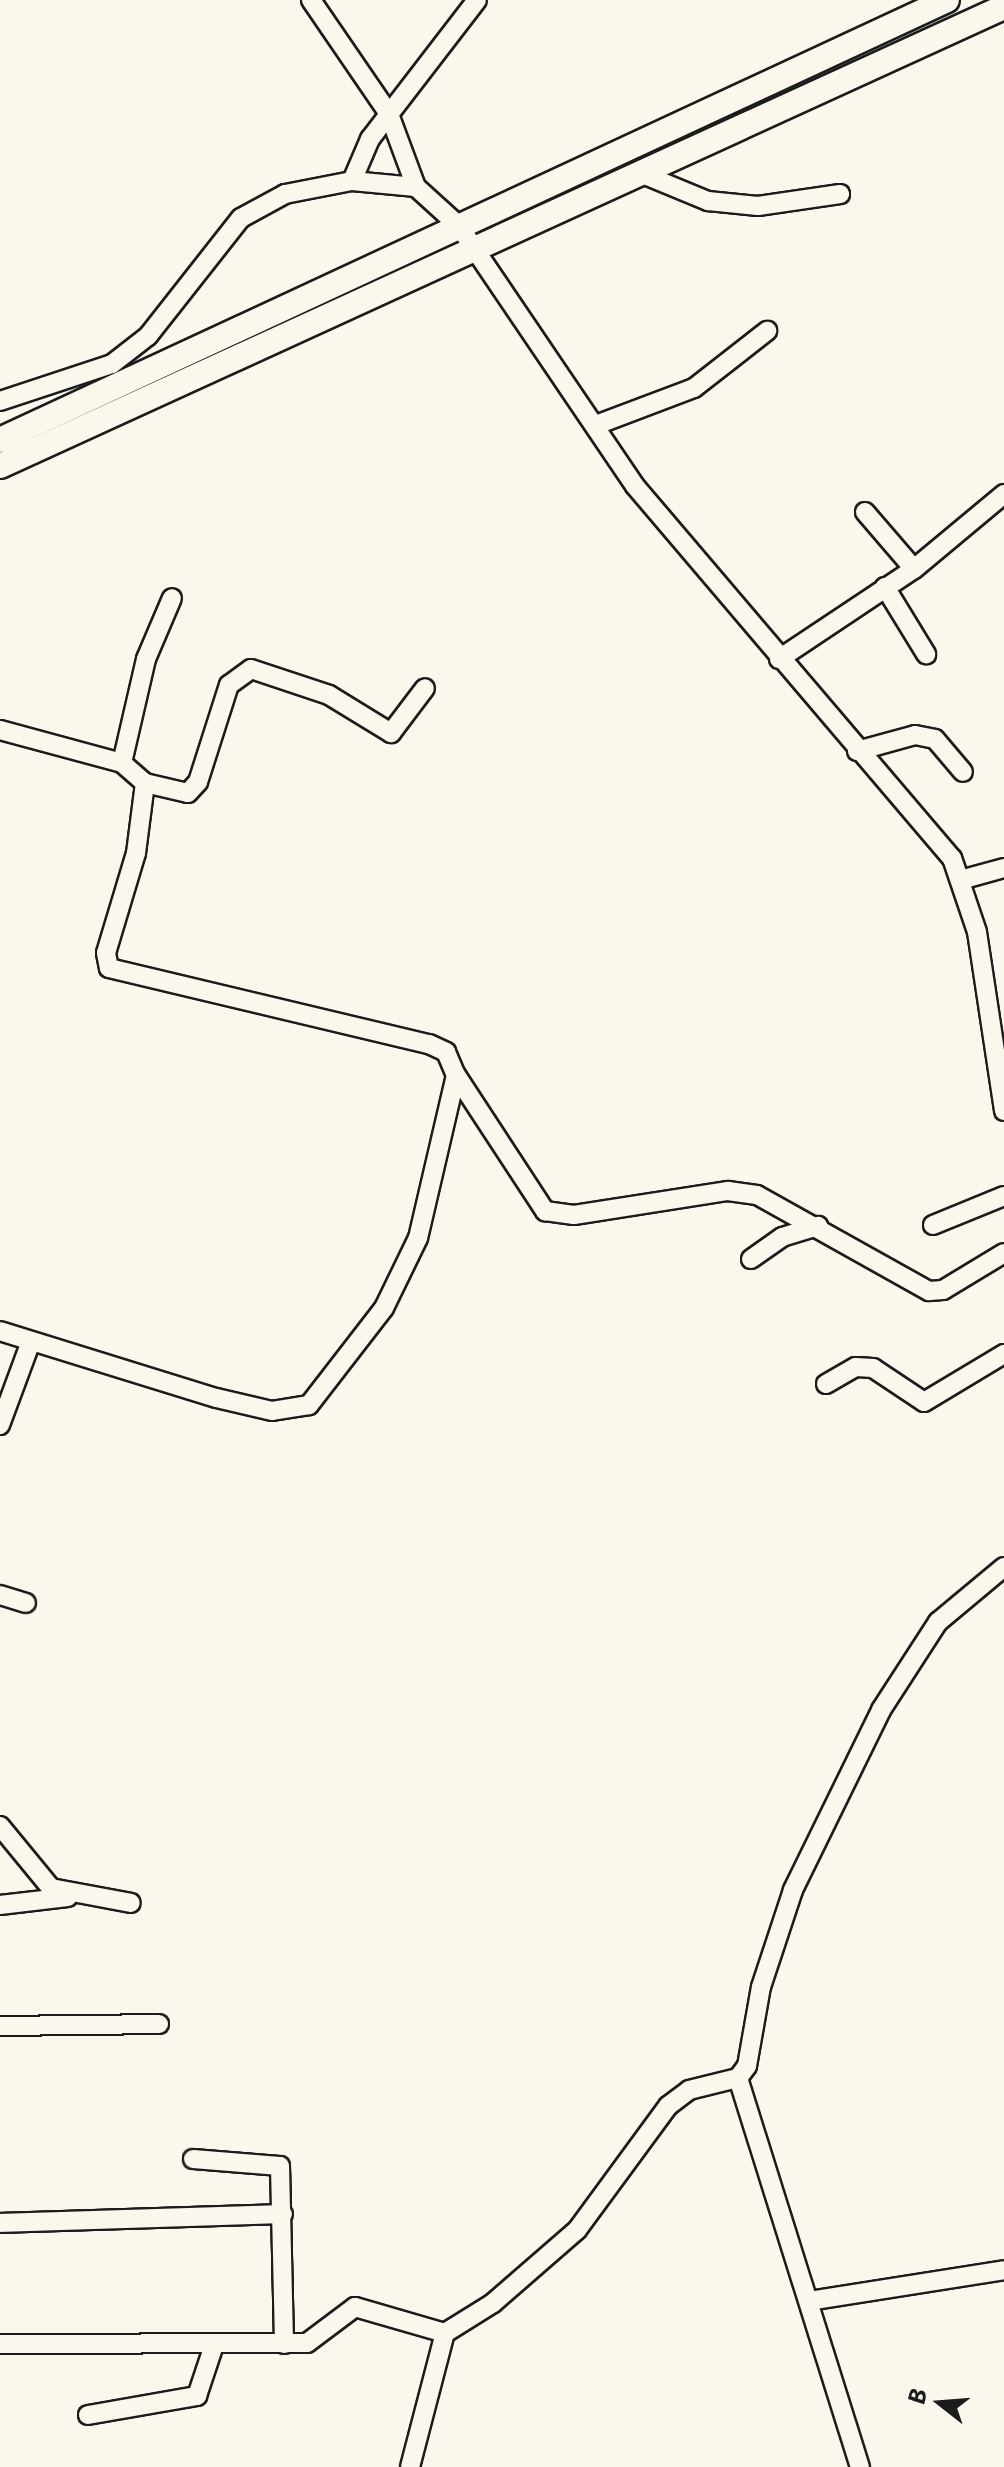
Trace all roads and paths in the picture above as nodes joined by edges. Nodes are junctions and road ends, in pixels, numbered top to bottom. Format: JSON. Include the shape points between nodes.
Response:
{"nodes":[{"id":1,"x":311,"y":0,"type":"edge"},
{"id":2,"x":477,"y":0,"type":"edge"},
{"id":3,"x":947,"y":0,"type":"edge"},
{"id":4,"x":1004,"y":7,"type":"edge"},
{"id":5,"x":389,"y":114,"type":"junction"},
{"id":6,"x":640,"y":173,"type":"junction"},
{"id":7,"x":352,"y":181,"type":"junction"},
{"id":8,"x":416,"y":187,"type":"junction"},
{"id":9,"x":840,"y":194,"type":"dead end"},
{"id":10,"x":459,"y":226,"type":"junction"},
{"id":11,"x":474,"y":249,"type":"junction"},
{"id":12,"x":767,"y":331,"type":"dead end"},
{"id":13,"x":0,"y":401,"type":"edge"},
{"id":14,"x":596,"y":425,"type":"junction"},
{"id":15,"x":0,"y":440,"type":"edge"},
{"id":16,"x":0,"y":466,"type":"edge"},
{"id":17,"x":1004,"y":494,"type":"edge"},
{"id":18,"x":865,"y":512,"type":"dead end"},
{"id":19,"x":914,"y":569,"type":"junction"},
{"id":20,"x":885,"y":587,"type":"junction"},
{"id":21,"x":172,"y":598,"type":"dead end"},
{"id":22,"x":926,"y":654,"type":"dead end"},
{"id":23,"x":779,"y":659,"type":"junction"},
{"id":24,"x":425,"y":688,"type":"dead end"},
{"id":25,"x":0,"y":730,"type":"edge"},
{"id":26,"x":857,"y":751,"type":"junction"},
{"id":27,"x":122,"y":763,"type":"junction"},
{"id":28,"x":963,"y":772,"type":"dead end"},
{"id":29,"x":145,"y":783,"type":"junction"},
{"id":30,"x":1004,"y":868,"type":"edge"},
{"id":31,"x":964,"y":879,"type":"junction"},
{"id":32,"x":456,"y":1075,"type":"junction"},
{"id":33,"x":1004,"y":1111,"type":"edge"},
{"id":34,"x":1004,"y":1196,"type":"edge"},
{"id":35,"x":933,"y":1225,"type":"dead end"},
{"id":36,"x":818,"y":1226,"type":"junction"},
{"id":37,"x":1004,"y":1253,"type":"edge"},
{"id":38,"x":751,"y":1259,"type":"dead end"},
{"id":39,"x":0,"y":1331,"type":"edge"},
{"id":40,"x":30,"y":1344,"type":"junction"},
{"id":41,"x":1004,"y":1354,"type":"edge"},
{"id":42,"x":826,"y":1384,"type":"dead end"},
{"id":43,"x":0,"y":1425,"type":"edge"},
{"id":44,"x":1004,"y":1567,"type":"edge"},
{"id":45,"x":0,"y":1595,"type":"edge"},
{"id":46,"x":26,"y":1603,"type":"dead end"},
{"id":47,"x":0,"y":1826,"type":"edge"},
{"id":48,"x":68,"y":1897,"type":"junction"},
{"id":49,"x":131,"y":1903,"type":"dead end"},
{"id":50,"x":0,"y":1905,"type":"edge"},
{"id":51,"x":159,"y":2024,"type":"dead end"},
{"id":52,"x":0,"y":2026,"type":"edge"},
{"id":53,"x":738,"y":2078,"type":"junction"},
{"id":54,"x":193,"y":2159,"type":"dead end"},
{"id":55,"x":283,"y":2214,"type":"junction"},
{"id":56,"x":0,"y":2223,"type":"edge"},
{"id":57,"x":1004,"y":2270,"type":"edge"},
{"id":58,"x":809,"y":2301,"type":"junction"},
{"id":59,"x":445,"y":2333,"type":"junction"},
{"id":60,"x":0,"y":2344,"type":"edge"},
{"id":61,"x":284,"y":2344,"type":"junction"},
{"id":62,"x":214,"y":2345,"type":"junction"},
{"id":63,"x":88,"y":2415,"type":"dead end"},
{"id":64,"x":410,"y":2467,"type":"edge"},
{"id":65,"x":860,"y":2467,"type":"edge"}],
"edges":[{"from":1,"to":5,"type":"street"},
{"from":2,"to":5,"type":"street"},
{"from":3,"to":10,"type":"street"},
{"from":4,"to":6,"type":"street"},
{"from":5,"to":7,"type":"street"},
{"from":5,"to":8,"type":"street"},
{"from":6,"to":9,"type":"street","via":[[708,201],[758,206]]},
{"from":6,"to":11,"type":"street"},
{"from":7,"to":8,"type":"street"},
{"from":7,"to":13,"type":"street","via":[[285,194],[241,218],[148,336],[112,364]]},
{"from":8,"to":10,"type":"street"},
{"from":10,"to":11,"type":"street"},
{"from":10,"to":15,"type":"street"},
{"from":11,"to":14,"type":"street"},
{"from":11,"to":16,"type":"street"},
{"from":12,"to":14,"type":"street","via":[[694,388]]},
{"from":14,"to":23,"type":"street","via":[[635,486]]},
{"from":17,"to":19,"type":"street"},
{"from":18,"to":19,"type":"street"},
{"from":19,"to":20,"type":"street"},
{"from":20,"to":22,"type":"street"},
{"from":20,"to":23,"type":"street"},
{"from":21,"to":27,"type":"street","via":[[146,659]]},
{"from":23,"to":26,"type":"street"},
{"from":24,"to":29,"type":"street","via":[[391,733],[329,695],[251,669],[229,685],[198,782],[188,793]]},
{"from":25,"to":27,"type":"street"},
{"from":26,"to":28,"type":"street","via":[[915,735],[935,739]]},
{"from":26,"to":31,"type":"street"},
{"from":27,"to":29,"type":"street"},
{"from":29,"to":32,"type":"street","via":[[136,853],[106,953],[109,968],[429,1044],[446,1052]]},
{"from":30,"to":31,"type":"street"},
{"from":31,"to":33,"type":"street"},
{"from":32,"to":36,"type":"street","via":[[545,1211],[574,1215],[728,1191],[757,1195]]},
{"from":32,"to":40,"type":"street","via":[[418,1238],[384,1308],[309,1405],[272,1411]]},
{"from":34,"to":35,"type":"street"},
{"from":36,"to":37,"type":"street","via":[[929,1291],[943,1290]]},
{"from":36,"to":38,"type":"street","via":[[782,1237]]},
{"from":39,"to":40,"type":"street"},
{"from":40,"to":43,"type":"street"},
{"from":41,"to":42,"type":"street","via":[[924,1402],[873,1368],[856,1367]]},
{"from":44,"to":53,"type":"street","via":[[938,1622],[881,1710],[793,1890],[761,1987],[754,2048]]},
{"from":45,"to":46,"type":"street"},
{"from":47,"to":48,"type":"street","via":[[42,1880]]},
{"from":48,"to":49,"type":"street"},
{"from":48,"to":50,"type":"street"},
{"from":51,"to":52,"type":"street"},
{"from":53,"to":58,"type":"street"},
{"from":53,"to":59,"type":"street","via":[[689,2090],[668,2106],[577,2230],[493,2303]]},
{"from":54,"to":55,"type":"street","via":[[275,2162]]},
{"from":55,"to":56,"type":"street"},
{"from":55,"to":61,"type":"street"},
{"from":57,"to":58,"type":"street"},
{"from":58,"to":65,"type":"street"},
{"from":59,"to":61,"type":"street","via":[[355,2307],[319,2339]]},
{"from":59,"to":64,"type":"street"},
{"from":60,"to":62,"type":"street"},
{"from":61,"to":62,"type":"street"},
{"from":62,"to":63,"type":"street","via":[[197,2396]]}]}
